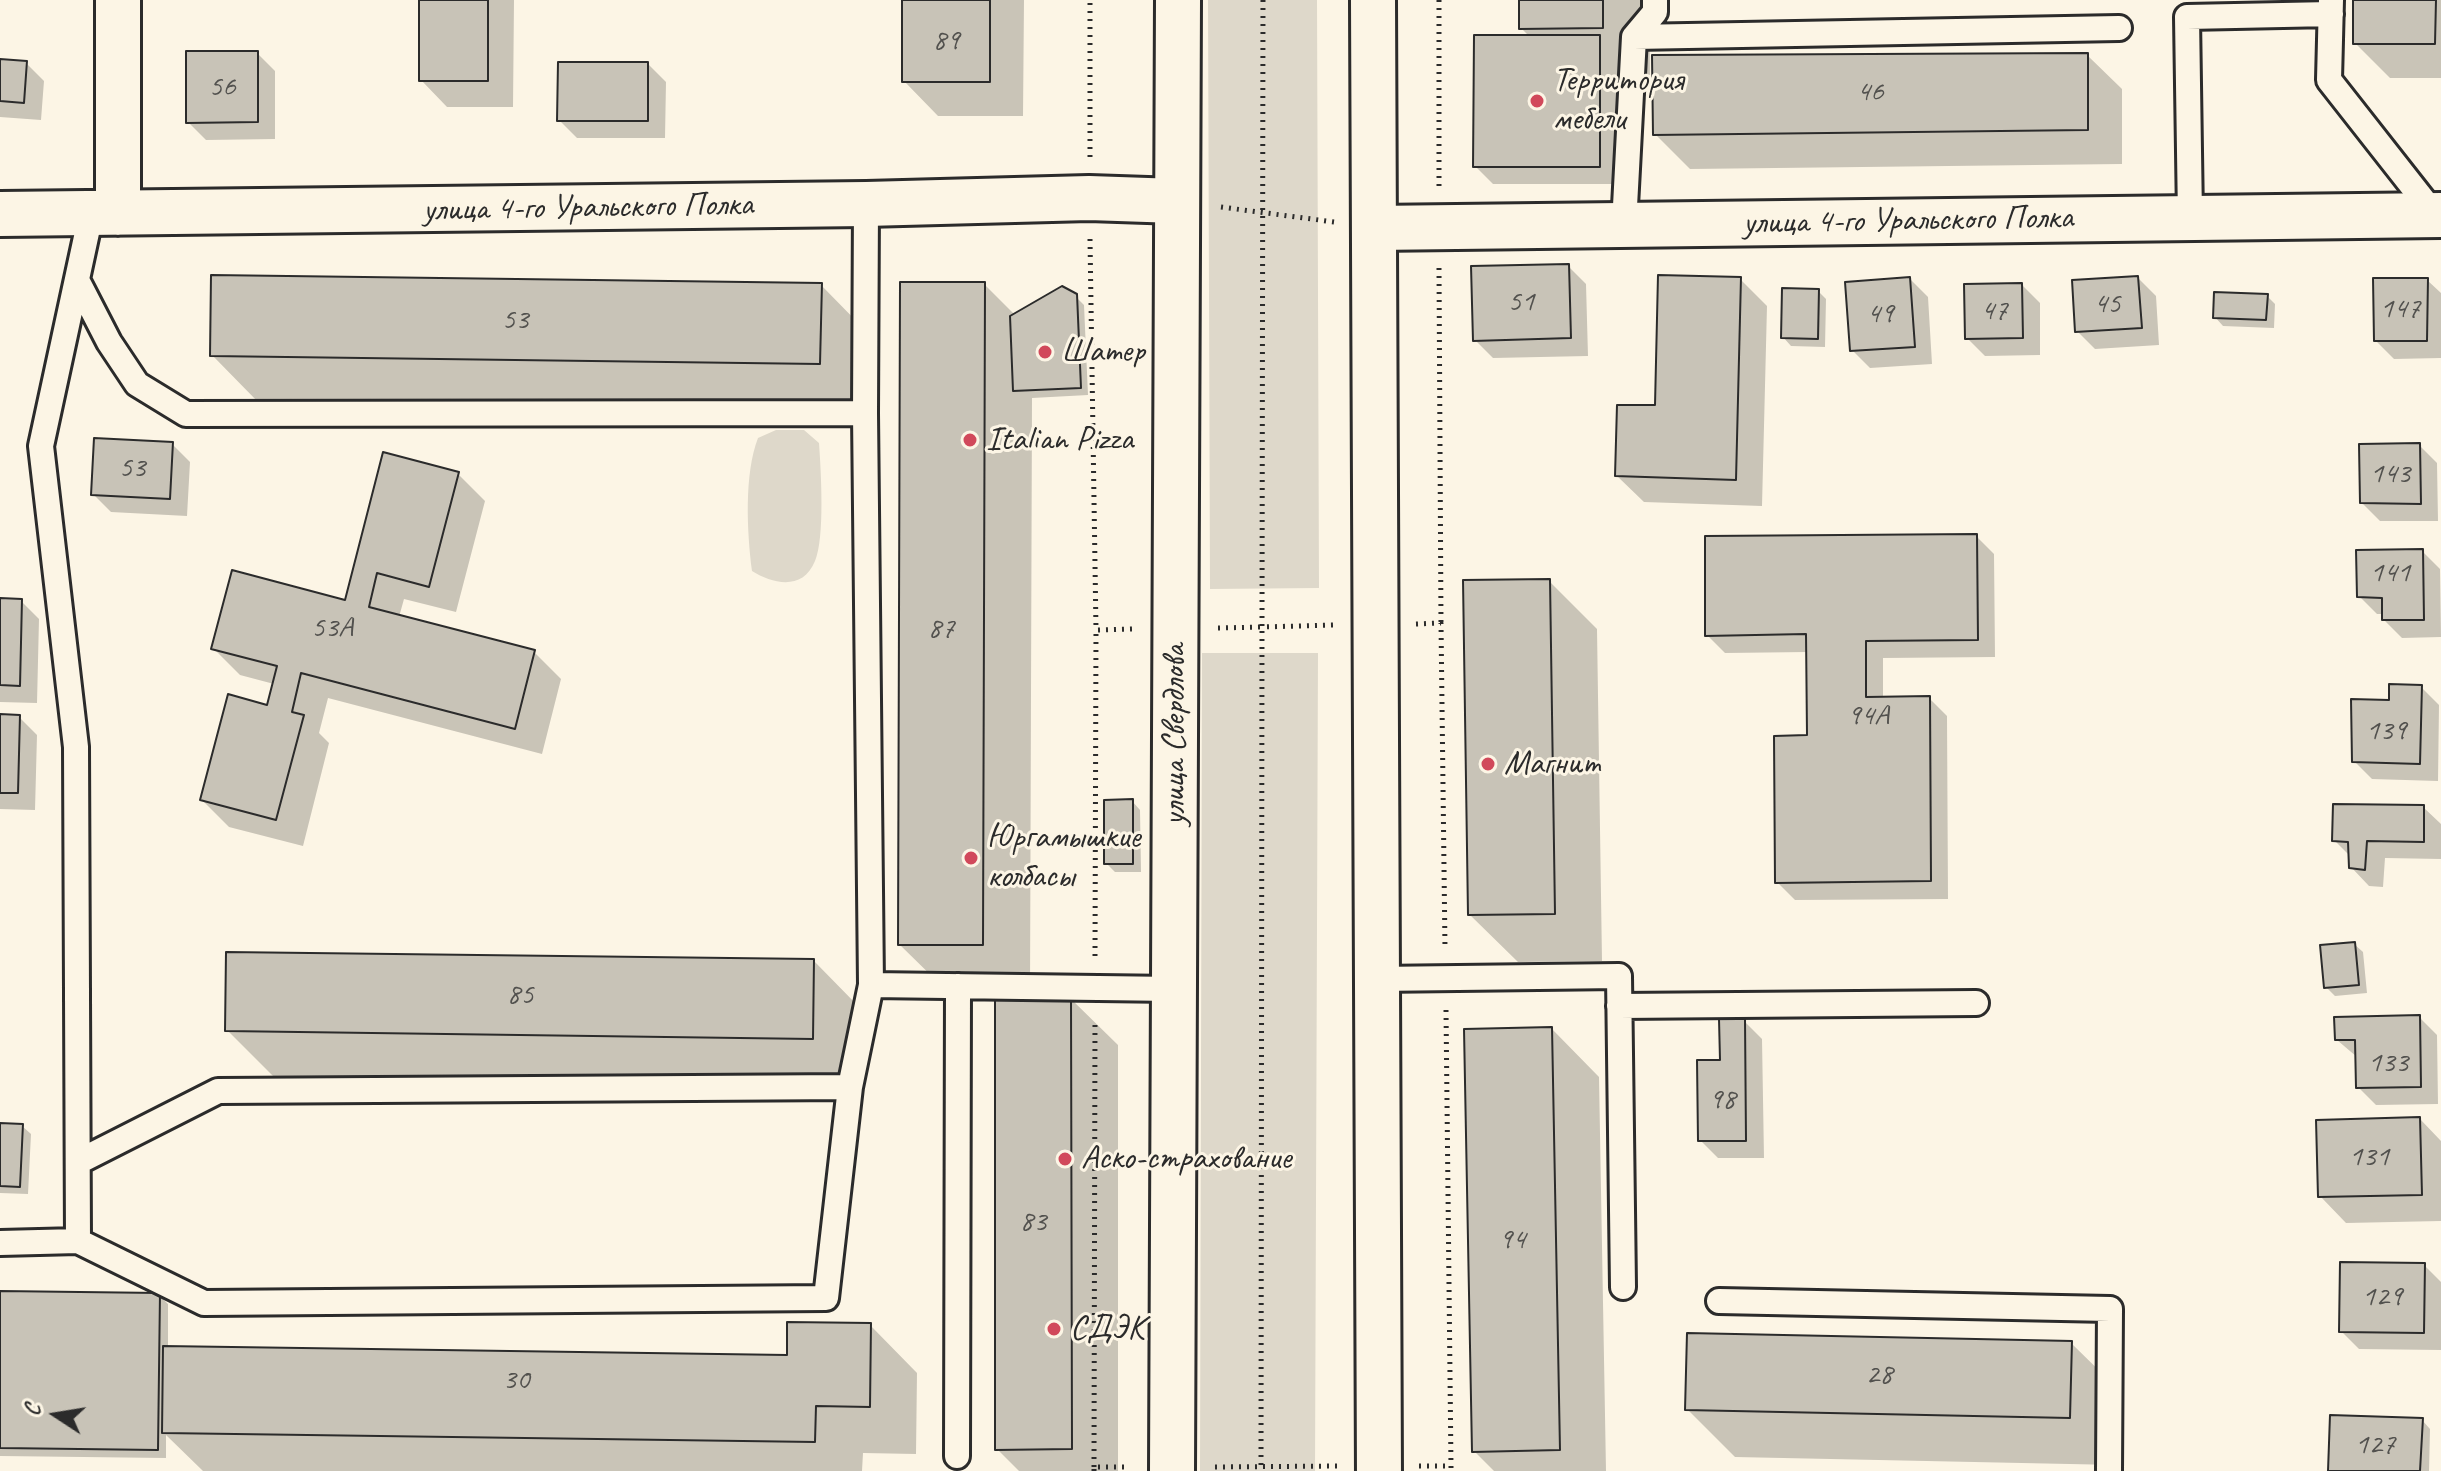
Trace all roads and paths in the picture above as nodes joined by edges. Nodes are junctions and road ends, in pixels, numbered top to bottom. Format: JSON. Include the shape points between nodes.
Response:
{"nodes":[{"id":1,"x":118,"y":0,"type":"edge"},
{"id":2,"x":1090,"y":0,"type":"edge"},
{"id":3,"x":1178,"y":0,"type":"edge"},
{"id":4,"x":1263,"y":0,"type":"edge"},
{"id":5,"x":1373,"y":0,"type":"edge"},
{"id":6,"x":1439,"y":0,"type":"edge"},
{"id":7,"x":1655,"y":0,"type":"edge"},
{"id":8,"x":2331,"y":7,"type":"edge"},
{"id":9,"x":2119,"y":28,"type":"dead end"},
{"id":10,"x":1634,"y":37,"type":"junction"},
{"id":11,"x":1089,"y":198,"type":"junction"},
{"id":12,"x":1177,"y":201,"type":"junction"},
{"id":13,"x":866,"y":204,"type":"junction"},
{"id":14,"x":1263,"y":212,"type":"junction"},
{"id":15,"x":0,"y":214,"type":"edge"},
{"id":16,"x":105,"y":214,"type":"junction"},
{"id":17,"x":2438,"y":215,"type":"edge"},
{"id":18,"x":2190,"y":218,"type":"junction"},
{"id":19,"x":1624,"y":225,"type":"junction"},
{"id":20,"x":1439,"y":227,"type":"junction"},
{"id":21,"x":1374,"y":228,"type":"junction"},
{"id":22,"x":77,"y":280,"type":"junction"},
{"id":23,"x":865,"y":413,"type":"junction"},
{"id":24,"x":1441,"y":623,"type":"dead end"},
{"id":25,"x":1262,"y":627,"type":"dead end"},
{"id":26,"x":1096,"y":630,"type":"dead end"},
{"id":27,"x":1377,"y":979,"type":"junction"},
{"id":28,"x":871,"y":985,"type":"junction"},
{"id":29,"x":958,"y":986,"type":"junction"},
{"id":30,"x":1174,"y":989,"type":"junction"},
{"id":31,"x":1976,"y":1003,"type":"dead end"},
{"id":32,"x":1619,"y":1006,"type":"junction"},
{"id":33,"x":850,"y":1087,"type":"junction"},
{"id":34,"x":78,"y":1162,"type":"junction"},
{"id":35,"x":78,"y":1241,"type":"junction"},
{"id":36,"x":0,"y":1243,"type":"edge"},
{"id":37,"x":1623,"y":1287,"type":"dead end"},
{"id":38,"x":1719,"y":1301,"type":"dead end"},
{"id":39,"x":957,"y":1456,"type":"dead end"},
{"id":40,"x":1379,"y":1468,"type":"edge"},
{"id":41,"x":1172,"y":1469,"type":"edge"},
{"id":42,"x":1094,"y":1471,"type":"edge"},
{"id":43,"x":1451,"y":1471,"type":"edge"},
{"id":44,"x":2109,"y":1471,"type":"edge"}],
"edges":[{"from":1,"to":16,"type":"main road"},
{"from":2,"to":11,"type":"path"},
{"from":3,"to":12,"type":"main road","name":"улица Свердлова"},
{"from":4,"to":14,"type":"path"},
{"from":5,"to":21,"type":"main road"},
{"from":6,"to":20,"type":"path"},
{"from":7,"to":10,"type":"lane","via":[[1655,12]]},
{"from":8,"to":17,"type":"lane","via":[[2329,80]]},
{"from":8,"to":18,"type":"lane","via":[[2187,17]]},
{"from":9,"to":10,"type":"lane"},
{"from":10,"to":19,"type":"lane"},
{"from":11,"to":12,"type":"main road","name":"улица 4-го Уральского Полка"},
{"from":11,"to":13,"type":"main road","name":"улица 4-го Уральского Полка"},
{"from":11,"to":26,"type":"path"},
{"from":12,"to":14,"type":"path"},
{"from":12,"to":30,"type":"main road","name":"улица Свердлова"},
{"from":13,"to":16,"type":"main road","name":"улица 4-го Уральского Полка"},
{"from":13,"to":23,"type":"lane"},
{"from":14,"to":21,"type":"path"},
{"from":14,"to":25,"type":"path"},
{"from":15,"to":16,"type":"main road","name":"улица 4-го Уральского Полка"},
{"from":16,"to":22,"type":"lane"},
{"from":17,"to":18,"type":"main road","name":"улица 4-го Уральского Полка"},
{"from":18,"to":19,"type":"main road","name":"улица 4-го Уральского Полка"},
{"from":19,"to":20,"type":"main road","name":"улица 4-го Уральского Полка"},
{"from":20,"to":21,"type":"main road","name":"улица 4-го Уральского Полка"},
{"from":20,"to":24,"type":"path"},
{"from":21,"to":27,"type":"main road"},
{"from":22,"to":23,"type":"lane","via":[[137,384],[186,414]]},
{"from":22,"to":34,"type":"lane","via":[[41,446],[76,747]]},
{"from":23,"to":28,"type":"lane"},
{"from":27,"to":32,"type":"lane","via":[[1619,976]]},
{"from":27,"to":40,"type":"main road"},
{"from":28,"to":29,"type":"lane"},
{"from":28,"to":33,"type":"lane"},
{"from":29,"to":30,"type":"lane"},
{"from":29,"to":39,"type":"lane"},
{"from":30,"to":41,"type":"main road","name":"улица Свердлова"},
{"from":31,"to":32,"type":"lane"},
{"from":32,"to":37,"type":"lane"},
{"from":33,"to":34,"type":"lane","via":[[218,1091]]},
{"from":33,"to":35,"type":"lane","via":[[826,1298],[204,1303]]},
{"from":34,"to":35,"type":"lane"},
{"from":35,"to":36,"type":"lane"},
{"from":38,"to":44,"type":"lane","via":[[2110,1309]]},
{"from":40,"to":41,"type":"path"},
{"from":40,"to":43,"type":"path","via":[[1451,1466]]},
{"from":41,"to":42,"type":"path"}]}
